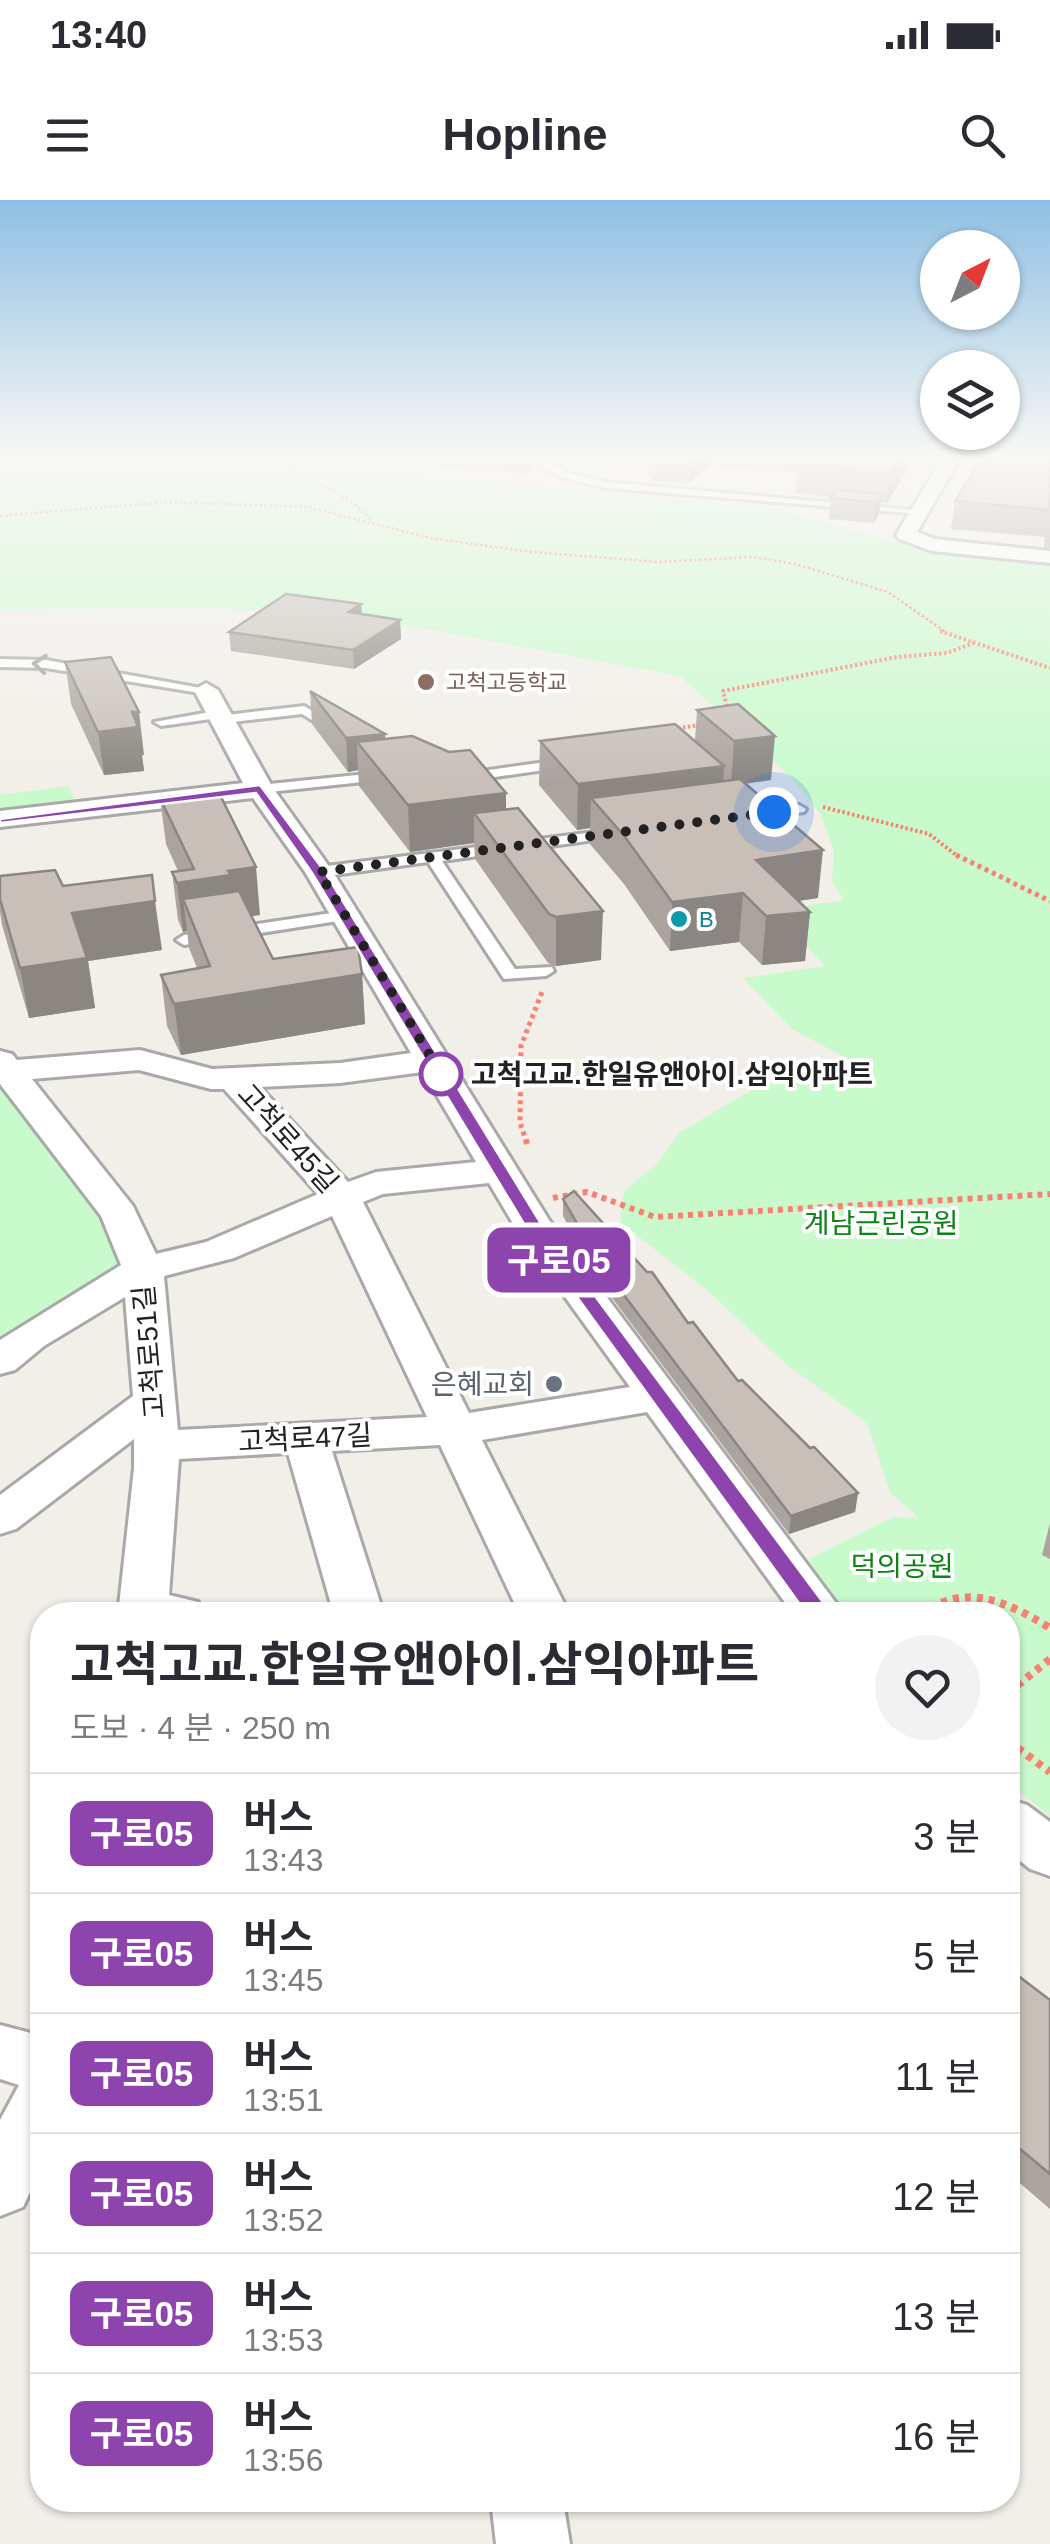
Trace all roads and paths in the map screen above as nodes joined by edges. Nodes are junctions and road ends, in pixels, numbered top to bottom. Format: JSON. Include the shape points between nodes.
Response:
{"nodes":[{"id":1,"x":796,"y":564,"type":"edge"},
{"id":2,"x":976,"y":643,"type":"junction"},
{"id":3,"x":0,"y":663,"type":"edge"},
{"id":4,"x":1050,"y":668,"type":"edge"},
{"id":5,"x":206,"y":690,"type":"joint"},
{"id":6,"x":223,"y":717,"type":"junction"},
{"id":7,"x":738,"y":720,"type":"edge"},
{"id":8,"x":161,"y":722,"type":"dead end"},
{"id":9,"x":711,"y":724,"type":"edge"},
{"id":10,"x":659,"y":731,"type":"edge"},
{"id":11,"x":350,"y":736,"type":"edge"},
{"id":12,"x":592,"y":760,"type":"edge"},
{"id":13,"x":400,"y":774,"type":"edge"},
{"id":14,"x":437,"y":781,"type":"edge"},
{"id":15,"x":260,"y":789,"type":"junction"},
{"id":16,"x":799,"y":809,"type":"joint"},
{"id":17,"x":732,"y":818,"type":"edge"},
{"id":18,"x":0,"y":819,"type":"edge"},
{"id":19,"x":638,"y":830,"type":"edge"},
{"id":20,"x":432,"y":858,"type":"junction"},
{"id":21,"x":319,"y":872,"type":"junction"},
{"id":22,"x":1050,"y":901,"type":"edge"},
{"id":23,"x":345,"y":916,"type":"junction"},
{"id":24,"x":184,"y":940,"type":"edge"},
{"id":25,"x":546,"y":971,"type":"joint"},
{"id":26,"x":432,"y":1060,"type":"junction"},
{"id":27,"x":4,"y":1066,"type":"edge"},
{"id":28,"x":233,"y":1078,"type":"junction"},
{"id":29,"x":517,"y":1176,"type":"junction"},
{"id":30,"x":1050,"y":1194,"type":"edge"},
{"id":31,"x":342,"y":1198,"type":"junction"},
{"id":32,"x":143,"y":1269,"type":"junction"},
{"id":33,"x":0,"y":1362,"type":"edge"},
{"id":34,"x":660,"y":1396,"type":"junction"},
{"id":35,"x":155,"y":1401,"type":"junction"},
{"id":36,"x":454,"y":1430,"type":"junction"},
{"id":37,"x":306,"y":1438,"type":"junction"},
{"id":38,"x":156,"y":1446,"type":"junction"},
{"id":39,"x":0,"y":1518,"type":"edge"},
{"id":40,"x":156,"y":1602,"type":"edge"},
{"id":41,"x":355,"y":1602,"type":"edge"},
{"id":42,"x":539,"y":1602,"type":"edge"},
{"id":43,"x":811,"y":1602,"type":"edge"},
{"id":44,"x":942,"y":1602,"type":"edge"},
{"id":45,"x":999,"y":1602,"type":"edge"},
{"id":46,"x":1020,"y":1609,"type":"edge"},
{"id":47,"x":1050,"y":1628,"type":"edge"},
{"id":48,"x":1050,"y":1659,"type":"edge"},
{"id":49,"x":1020,"y":1683,"type":"edge"},
{"id":50,"x":1020,"y":1750,"type":"edge"},
{"id":51,"x":1050,"y":1772,"type":"edge"},
{"id":52,"x":1020,"y":1829,"type":"edge"},
{"id":53,"x":1050,"y":1853,"type":"edge"},
{"id":54,"x":0,"y":2052,"type":"edge"},
{"id":55,"x":30,"y":2061,"type":"edge"},
{"id":56,"x":30,"y":2126,"type":"edge"},
{"id":57,"x":0,"y":2185,"type":"edge"},
{"id":58,"x":529,"y":2512,"type":"edge"},
{"id":59,"x":533,"y":2544,"type":"edge"}],
"edges":[{"from":1,"to":2,"type":"path","via":[[888,592],[940,631]]},
{"from":2,"to":4,"type":"path"},
{"from":2,"to":7,"type":"path","via":[[723,691],[725,708]]},
{"from":5,"to":3,"type":"lane","one_way":true},
{"from":5,"to":6,"type":"street"},
{"from":6,"to":8,"type":"lane"},
{"from":6,"to":11,"type":"lane","via":[[304,710]]},
{"from":6,"to":15,"type":"street"},
{"from":9,"to":10,"type":"path"},
{"from":12,"to":14,"type":"lane"},
{"from":13,"to":15,"type":"lane"},
{"from":15,"to":18,"type":"street"},
{"from":15,"to":21,"type":"street"},
{"from":16,"to":17,"type":"lane"},
{"from":16,"to":22,"type":"path","via":[[840,809],[929,834],[982,870]]},
{"from":19,"to":20,"type":"lane"},
{"from":20,"to":21,"type":"lane"},
{"from":20,"to":25,"type":"lane","via":[[510,975]]},
{"from":21,"to":23,"type":"street"},
{"from":23,"to":24,"type":"lane"},
{"from":23,"to":26,"type":"street"},
{"from":25,"to":29,"type":"path","via":[[521,1046]]},
{"from":26,"to":28,"type":"street","name":"고척로51길"},
{"from":26,"to":29,"type":"street"},
{"from":27,"to":28,"type":"street","name":"고척로51길","via":[[140,1060],[211,1079]]},
{"from":27,"to":32,"type":"street","name":"고척로51길","via":[[119,1214]]},
{"from":28,"to":31,"type":"street","name":"고척로45길"},
{"from":29,"to":30,"type":"path","via":[[655,1217]]},
{"from":29,"to":31,"type":"street","name":"고척로45길","via":[[376,1182]]},
{"from":29,"to":34,"type":"street"},
{"from":31,"to":32,"type":"street","name":"고척로45길","via":[[220,1250]]},
{"from":31,"to":36,"type":"street"},
{"from":32,"to":33,"type":"street","name":"고척로45길","via":[[29,1337]]},
{"from":32,"to":35,"type":"street","name":"고척로51길"},
{"from":34,"to":36,"type":"street","name":"고척로47길"},
{"from":34,"to":43,"type":"street"},
{"from":35,"to":38,"type":"street","name":"고척로51길"},
{"from":35,"to":39,"type":"street"},
{"from":36,"to":37,"type":"street","name":"고척로47길"},
{"from":36,"to":42,"type":"street"},
{"from":37,"to":38,"type":"street","name":"고척로47길"},
{"from":37,"to":41,"type":"street"},
{"from":38,"to":40,"type":"street","name":"고척로51길"},
{"from":44,"to":45,"type":"path","via":[[966,1594]]},
{"from":46,"to":47,"type":"path"},
{"from":48,"to":49,"type":"path"},
{"from":50,"to":51,"type":"path"},
{"from":52,"to":53,"type":"street"},
{"from":54,"to":55,"type":"street"},
{"from":56,"to":57,"type":"street"},
{"from":58,"to":59,"type":"street"}]}
